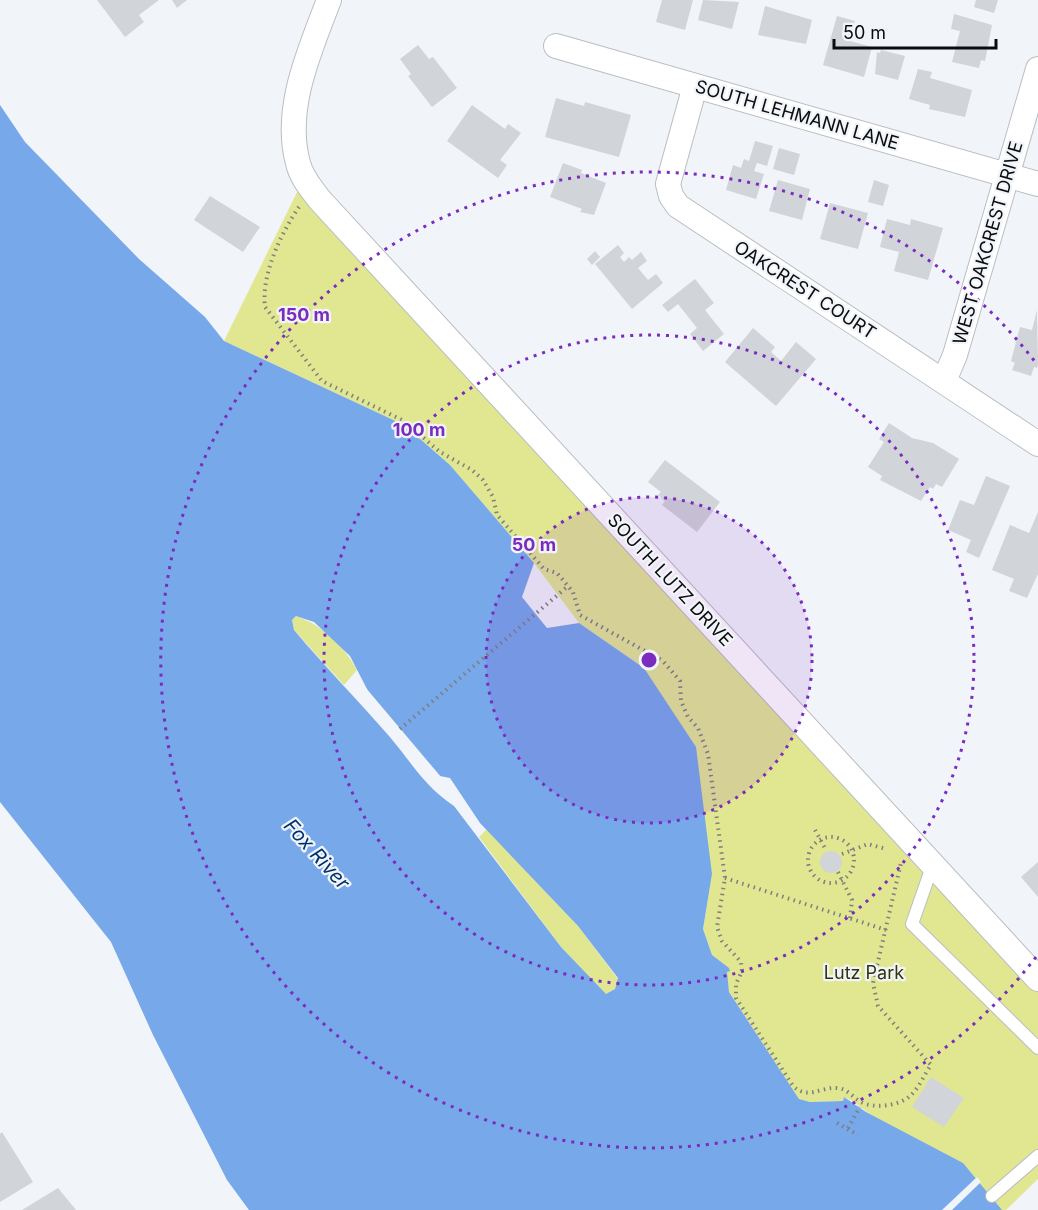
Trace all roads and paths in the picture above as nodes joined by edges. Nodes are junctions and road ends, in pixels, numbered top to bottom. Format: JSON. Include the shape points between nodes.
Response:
{"nodes":[{"id":1,"x":328,"y":0,"type":"edge"},
{"id":2,"x":556,"y":46,"type":"dead end"},
{"id":3,"x":1038,"y":69,"type":"edge"},
{"id":4,"x":695,"y":86,"type":"junction"},
{"id":5,"x":1008,"y":175,"type":"junction"},
{"id":6,"x":308,"y":184,"type":"junction"},
{"id":7,"x":1038,"y":184,"type":"edge"},
{"id":8,"x":944,"y":381,"type":"junction"},
{"id":9,"x":1038,"y":444,"type":"edge"},
{"id":10,"x":567,"y":586,"type":"junction"},
{"id":11,"x":400,"y":729,"type":"dead end"},
{"id":12,"x":815,"y":830,"type":"dead end"},
{"id":13,"x":821,"y":840,"type":"junction"},
{"id":14,"x":826,"y":850,"type":"dead end"},
{"id":15,"x":852,"y":850,"type":"junction"},
{"id":16,"x":891,"y":852,"type":"dead end"},
{"id":17,"x":843,"y":854,"type":"dead end"},
{"id":18,"x":897,"y":856,"type":"dead end"},
{"id":19,"x":933,"y":864,"type":"junction"},
{"id":20,"x":838,"y":872,"type":"dead end"},
{"id":21,"x":725,"y":878,"type":"junction"},
{"id":22,"x":842,"y":880,"type":"junction"},
{"id":23,"x":850,"y":918,"type":"junction"},
{"id":24,"x":886,"y":930,"type":"junction"},
{"id":25,"x":1038,"y":979,"type":"edge"},
{"id":26,"x":1038,"y":1048,"type":"edge"},
{"id":27,"x":860,"y":1107,"type":"dead end"},
{"id":28,"x":837,"y":1123,"type":"dead end"},
{"id":29,"x":848,"y":1128,"type":"junction"},
{"id":30,"x":858,"y":1134,"type":"dead end"},
{"id":31,"x":1038,"y":1156,"type":"edge"},
{"id":32,"x":992,"y":1196,"type":"dead end"}],
"edges":[{"from":1,"to":6,"type":"street","via":[[303,74],[294,121],[298,164]]},
{"from":2,"to":4,"type":"street","name":"SOUTH LEHMANN LANE"},
{"from":3,"to":5,"type":"street","name":"WEST OAKCREST DRIVE"},
{"from":4,"to":5,"type":"street","name":"SOUTH LEHMANN LANE"},
{"from":4,"to":8,"type":"street","name":"OAKCREST COURT","via":[[668,184],[678,206]]},
{"from":5,"to":7,"type":"street","name":"SOUTH LEHMANN LANE"},
{"from":5,"to":8,"type":"street","name":"WEST OAKCREST DRIVE"},
{"from":6,"to":10,"type":"path","via":[[277,251],[263,294],[265,307],[322,381],[404,421],[440,452],[483,480],[497,515],[544,569],[557,573]]},
{"from":6,"to":19,"type":"street","name":"SOUTH LUTZ DRIVE"},
{"from":8,"to":9,"type":"street","name":"OAKCREST COURT"},
{"from":10,"to":11,"type":"path"},
{"from":10,"to":21,"type":"path","via":[[573,592],[580,615],[663,661],[680,681],[681,701],[708,754]]},
{"from":12,"to":13,"type":"path"},
{"from":13,"to":14,"type":"path"},
{"from":13,"to":15,"type":"path","via":[[838,839]]},
{"from":13,"to":22,"type":"path","via":[[810,854],[811,871],[824,882]]},
{"from":15,"to":16,"type":"path","via":[[868,844]]},
{"from":15,"to":17,"type":"path"},
{"from":15,"to":22,"type":"path","via":[[853,867]]},
{"from":18,"to":24,"type":"path","via":[[902,860]]},
{"from":19,"to":25,"type":"street","name":"SOUTH LUTZ DRIVE"},
{"from":19,"to":26,"type":"lane","via":[[912,924]]},
{"from":20,"to":22,"type":"path"},
{"from":21,"to":23,"type":"path"},
{"from":21,"to":24,"type":"path","via":[[717,927],[722,941],[741,962],[736,998],[800,1092],[812,1094],[839,1088],[861,1102],[890,1105],[909,1097],[931,1065],[878,1006],[873,983]]},
{"from":22,"to":23,"type":"path","via":[[852,900]]},
{"from":23,"to":24,"type":"path"},
{"from":27,"to":29,"type":"path"},
{"from":28,"to":29,"type":"path"},
{"from":29,"to":30,"type":"path"},
{"from":31,"to":32,"type":"lane"}]}
